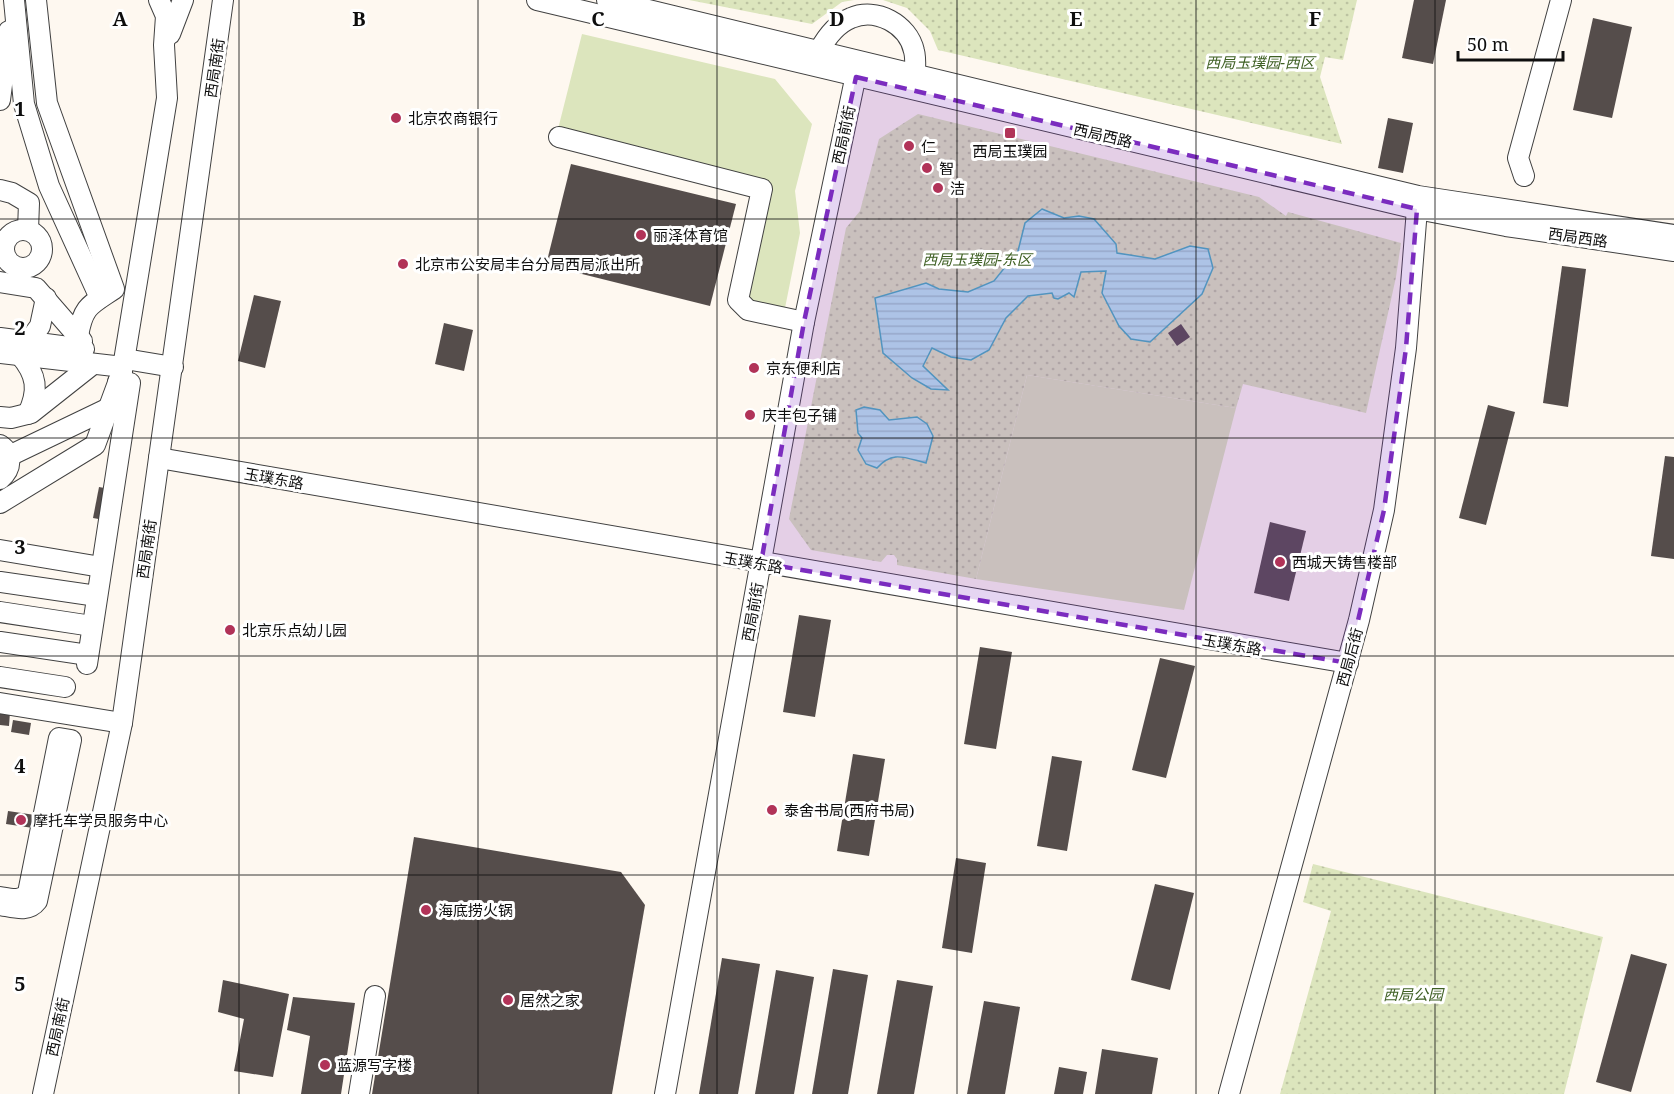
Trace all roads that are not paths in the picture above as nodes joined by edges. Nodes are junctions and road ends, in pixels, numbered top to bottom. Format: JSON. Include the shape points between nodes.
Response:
{"nodes":[{"id":1,"x":14,"y":0,"type":"edge"},
{"id":2,"x":36,"y":0,"type":"edge"},
{"id":3,"x":159,"y":0,"type":"edge"},
{"id":4,"x":183,"y":0,"type":"edge"},
{"id":5,"x":223,"y":0,"type":"edge"},
{"id":6,"x":537,"y":0,"type":"edge"},
{"id":7,"x":606,"y":0,"type":"edge"},
{"id":8,"x":1561,"y":0,"type":"edge"},
{"id":9,"x":164,"y":45,"type":"junction"},
{"id":10,"x":819,"y":51,"type":"junction"},
{"id":11,"x":858,"y":69,"type":"junction"},
{"id":12,"x":915,"y":75,"type":"junction"},
{"id":13,"x":0,"y":100,"type":"edge"},
{"id":14,"x":559,"y":137,"type":"dead end"},
{"id":15,"x":1524,"y":176,"type":"dead end"},
{"id":16,"x":0,"y":190,"type":"edge"},
{"id":17,"x":1417,"y":210,"type":"junction"},
{"id":18,"x":27,"y":230,"type":"dead end"},
{"id":19,"x":1674,"y":235,"type":"edge"},
{"id":20,"x":1674,"y":251,"type":"edge"},
{"id":21,"x":0,"y":282,"type":"edge"},
{"id":22,"x":107,"y":294,"type":"junction"},
{"id":23,"x":46,"y":298,"type":"junction"},
{"id":24,"x":804,"y":322,"type":"junction"},
{"id":25,"x":0,"y":338,"type":"edge"},
{"id":26,"x":24,"y":349,"type":"junction"},
{"id":27,"x":87,"y":350,"type":"junction"},
{"id":28,"x":0,"y":353,"type":"edge"},
{"id":29,"x":123,"y":366,"type":"junction"},
{"id":30,"x":172,"y":367,"type":"junction"},
{"id":31,"x":109,"y":408,"type":"junction"},
{"id":32,"x":28,"y":414,"type":"junction"},
{"id":33,"x":0,"y":417,"type":"edge"},
{"id":34,"x":4,"y":451,"type":"edge"},
{"id":35,"x":159,"y":458,"type":"junction"},
{"id":36,"x":0,"y":479,"type":"edge"},
{"id":37,"x":0,"y":503,"type":"edge"},
{"id":38,"x":0,"y":550,"type":"edge"},
{"id":39,"x":761,"y":563,"type":"junction"},
{"id":40,"x":101,"y":567,"type":"junction"},
{"id":41,"x":0,"y":582,"type":"edge"},
{"id":42,"x":97,"y":596,"type":"junction"},
{"id":43,"x":0,"y":612,"type":"edge"},
{"id":44,"x":92,"y":626,"type":"junction"},
{"id":45,"x":0,"y":642,"type":"edge"},
{"id":46,"x":1348,"y":663,"type":"junction"},
{"id":47,"x":0,"y":677,"type":"edge"},
{"id":48,"x":65,"y":687,"type":"dead end"},
{"id":49,"x":0,"y":703,"type":"edge"},
{"id":50,"x":122,"y":723,"type":"junction"},
{"id":51,"x":0,"y":897,"type":"edge"},
{"id":52,"x":0,"y":905,"type":"edge"},
{"id":53,"x":375,"y":996,"type":"dead end"},
{"id":54,"x":43,"y":1094,"type":"edge"},
{"id":55,"x":359,"y":1094,"type":"edge"},
{"id":56,"x":665,"y":1094,"type":"edge"},
{"id":57,"x":1229,"y":1094,"type":"edge"}],
"edges":[{"from":1,"to":13,"type":"street"},
{"from":1,"to":22,"type":"street","via":[[24,104],[49,186]]},
{"from":2,"to":22,"type":"street","via":[[47,103]]},
{"from":3,"to":9,"type":"street","via":[[166,16]]},
{"from":4,"to":9,"type":"street"},
{"from":5,"to":30,"type":"street","name":"西局南街"},
{"from":6,"to":11,"type":"street","name":"西局西路"},
{"from":7,"to":10,"type":"street","name":"西局西路"},
{"from":8,"to":15,"type":"street","via":[[1518,158]]},
{"from":9,"to":29,"type":"street","via":[[167,98]]},
{"from":10,"to":11,"type":"street","name":"西局西路"},
{"from":10,"to":12,"type":"street","via":[[831,33],[849,18],[885,18],[904,30],[910,40],[915,51]]},
{"from":11,"to":12,"type":"street","name":"西局西路"},
{"from":11,"to":17,"type":"street","name":"西局西路"},
{"from":11,"to":24,"type":"street","name":"西局前街"},
{"from":12,"to":19,"type":"street","name":"西局西路","via":[[1418,196]]},
{"from":14,"to":24,"type":"street","via":[[762,189],[738,300],[748,310]]},
{"from":16,"to":18,"type":"street","via":[[29,203]]},
{"from":17,"to":20,"type":"street","name":"西局西路"},
{"from":17,"to":46,"type":"street","name":"西局后街","via":[[1406,348],[1384,510]]},
{"from":21,"to":23,"type":"street","via":[[36,288]]},
{"from":22,"to":27,"type":"street","via":[[86,309],[81,318]]},
{"from":23,"to":26,"type":"street","via":[[40,326]]},
{"from":23,"to":27,"type":"street"},
{"from":24,"to":39,"type":"street","name":"西局前街"},
{"from":25,"to":26,"type":"street"},
{"from":26,"to":27,"type":"street"},
{"from":26,"to":28,"type":"street"},
{"from":26,"to":32,"type":"street","via":[[36,384]]},
{"from":27,"to":29,"type":"street"},
{"from":27,"to":32,"type":"street"},
{"from":29,"to":30,"type":"street"},
{"from":29,"to":31,"type":"street"},
{"from":29,"to":40,"type":"street","via":[[130,383]]},
{"from":30,"to":35,"type":"street","name":"西局南街"},
{"from":31,"to":34,"type":"street"},
{"from":31,"to":37,"type":"street","via":[[95,445]]},
{"from":32,"to":33,"type":"street"},
{"from":34,"to":36,"type":"street","via":[[8,471]]},
{"from":35,"to":39,"type":"street","name":"玉璞东路"},
{"from":35,"to":50,"type":"street","name":"西局南街"},
{"from":38,"to":40,"type":"street"},
{"from":39,"to":46,"type":"street","name":"玉璞东路"},
{"from":39,"to":56,"type":"street","name":"西局前街"},
{"from":40,"to":42,"type":"street"},
{"from":41,"to":42,"type":"street"},
{"from":42,"to":44,"type":"street"},
{"from":43,"to":44,"type":"street"},
{"from":44,"to":45,"type":"street","via":[[87,659]]},
{"from":46,"to":57,"type":"street","name":"西局后街"},
{"from":47,"to":48,"type":"street"},
{"from":49,"to":50,"type":"street"},
{"from":50,"to":54,"type":"street","name":"西局南街"},
{"from":51,"to":52,"type":"street","via":[[15,900],[28,893],[58,738],[71,740],[37,901],[27,909]]},
{"from":53,"to":55,"type":"street"}]}
